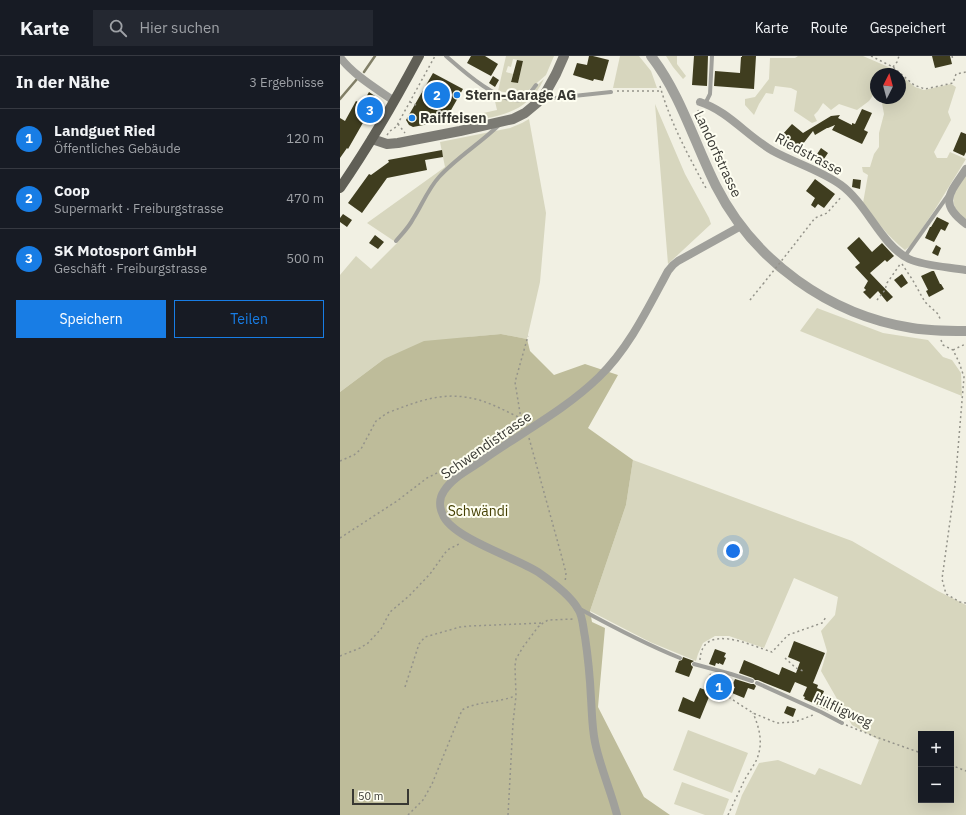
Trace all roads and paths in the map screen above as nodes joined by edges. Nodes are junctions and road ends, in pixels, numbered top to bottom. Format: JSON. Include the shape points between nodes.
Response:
{"nodes":[{"id":1,"x":419,"y":56,"type":"edge"},
{"id":2,"x":435,"y":56,"type":"edge"},
{"id":3,"x":446,"y":56,"type":"edge"},
{"id":4,"x":564,"y":56,"type":"edge"},
{"id":5,"x":651,"y":56,"type":"edge"},
{"id":6,"x":712,"y":56,"type":"edge"},
{"id":7,"x":871,"y":56,"type":"edge"},
{"id":8,"x":899,"y":56,"type":"edge"},
{"id":9,"x":952,"y":56,"type":"edge"},
{"id":10,"x":340,"y":57,"type":"edge"},
{"id":11,"x":954,"y":60,"type":"dead end"},
{"id":12,"x":893,"y":67,"type":"junction"},
{"id":13,"x":966,"y":72,"type":"edge"},
{"id":14,"x":536,"y":85,"type":"dead end"},
{"id":15,"x":611,"y":92,"type":"joint"},
{"id":16,"x":546,"y":96,"type":"junction"},
{"id":17,"x":394,"y":101,"type":"junction"},
{"id":18,"x":410,"y":102,"type":"junction"},
{"id":19,"x":702,"y":103,"type":"junction"},
{"id":20,"x":416,"y":105,"type":"dead end"},
{"id":21,"x":437,"y":118,"type":"dead end"},
{"id":22,"x":502,"y":122,"type":"junction"},
{"id":23,"x":398,"y":124,"type":"junction"},
{"id":24,"x":450,"y":127,"type":"dead end"},
{"id":25,"x":697,"y":130,"type":"dead end"},
{"id":26,"x":390,"y":131,"type":"dead end"},
{"id":27,"x":404,"y":132,"type":"dead end"},
{"id":28,"x":372,"y":139,"type":"junction"},
{"id":29,"x":966,"y":169,"type":"edge"},
{"id":30,"x":340,"y":188,"type":"edge"},
{"id":31,"x":708,"y":190,"type":"dead end"},
{"id":32,"x":847,"y":190,"type":"junction"},
{"id":33,"x":951,"y":192,"type":"junction"},
{"id":34,"x":966,"y":224,"type":"edge"},
{"id":35,"x":741,"y":226,"type":"junction"},
{"id":36,"x":396,"y":242,"type":"dead end"},
{"id":37,"x":905,"y":256,"type":"junction"},
{"id":38,"x":966,"y":270,"type":"edge"},
{"id":39,"x":750,"y":300,"type":"dead end"},
{"id":40,"x":877,"y":300,"type":"dead end"},
{"id":41,"x":942,"y":323,"type":"dead end"},
{"id":42,"x":966,"y":331,"type":"edge"},
{"id":43,"x":528,"y":336,"type":"dead end"},
{"id":44,"x":941,"y":340,"type":"dead end"},
{"id":45,"x":966,"y":344,"type":"edge"},
{"id":46,"x":953,"y":350,"type":"junction"},
{"id":47,"x":521,"y":418,"type":"junction"},
{"id":48,"x":536,"y":425,"type":"junction"},
{"id":49,"x":527,"y":431,"type":"junction"},
{"id":50,"x":475,"y":456,"type":"dead end"},
{"id":51,"x":340,"y":461,"type":"edge"},
{"id":52,"x":466,"y":536,"type":"junction"},
{"id":53,"x":340,"y":538,"type":"edge"},
{"id":54,"x":564,"y":593,"type":"junction"},
{"id":55,"x":966,"y":604,"type":"edge"},
{"id":56,"x":578,"y":608,"type":"junction"},
{"id":57,"x":826,"y":617,"type":"dead end"},
{"id":58,"x":582,"y":619,"type":"junction"},
{"id":59,"x":543,"y":622,"type":"junction"},
{"id":60,"x":340,"y":656,"type":"edge"},
{"id":61,"x":680,"y":658,"type":"dead end"},
{"id":62,"x":785,"y":658,"type":"dead end"},
{"id":63,"x":694,"y":664,"type":"dead end"},
{"id":64,"x":702,"y":666,"type":"junction"},
{"id":65,"x":803,"y":671,"type":"dead end"},
{"id":66,"x":752,"y":681,"type":"dead end"},
{"id":67,"x":757,"y":683,"type":"dead end"},
{"id":68,"x":405,"y":687,"type":"dead end"},
{"id":69,"x":516,"y":696,"type":"junction"},
{"id":70,"x":821,"y":712,"type":"junction"},
{"id":71,"x":753,"y":713,"type":"junction"},
{"id":72,"x":842,"y":723,"type":"joint"},
{"id":73,"x":918,"y":752,"type":"edge"},
{"id":74,"x":954,"y":766,"type":"edge"},
{"id":75,"x":966,"y":771,"type":"edge"},
{"id":76,"x":408,"y":815,"type":"edge"},
{"id":77,"x":508,"y":815,"type":"edge"},
{"id":78,"x":617,"y":815,"type":"edge"},
{"id":79,"x":728,"y":815,"type":"edge"}],
"edges":[{"from":1,"to":17,"type":"main road"},
{"from":2,"to":18,"type":"path"},
{"from":3,"to":14,"type":"lane","via":[[483,86],[500,96],[521,100]]},
{"from":4,"to":16,"type":"main road"},
{"from":5,"to":35,"type":"street","name":"Landorfstrasse","via":[[667,80],[716,186]]},
{"from":6,"to":19,"type":"lane","via":[[710,94]]},
{"from":7,"to":12,"type":"path"},
{"from":8,"to":12,"type":"path"},
{"from":9,"to":11,"type":"path"},
{"from":10,"to":17,"type":"street","via":[[358,75]]},
{"from":12,"to":13,"type":"path","via":[[914,85],[925,89],[954,83],[956,74]]},
{"from":15,"to":16,"type":"lane","via":[[555,98]]},
{"from":15,"to":31,"type":"path","via":[[661,91],[680,137]]},
{"from":16,"to":22,"type":"main road","via":[[525,113]]},
{"from":17,"to":28,"type":"main road"},
{"from":18,"to":20,"type":"path"},
{"from":18,"to":23,"type":"path"},
{"from":19,"to":25,"type":"path","via":[[697,103],[701,123]]},
{"from":19,"to":32,"type":"street","name":"Riedstrasse","via":[[725,114],[773,151]]},
{"from":21,"to":24,"type":"path"},
{"from":22,"to":28,"type":"main road","via":[[392,143]]},
{"from":22,"to":36,"type":"lane","via":[[438,177],[414,219]]},
{"from":23,"to":26,"type":"path"},
{"from":23,"to":27,"type":"path"},
{"from":28,"to":30,"type":"main road"},
{"from":29,"to":33,"type":"street"},
{"from":32,"to":37,"type":"street","name":"Riedstrasse","via":[[886,238]]},
{"from":32,"to":39,"type":"path","bridge":true,"via":[[827,213],[815,218]]},
{"from":33,"to":34,"type":"street","via":[[951,209],[958,219]]},
{"from":33,"to":37,"type":"lane"},
{"from":35,"to":42,"type":"street","name":"Landorfstrasse","via":[[766,254],[792,276],[845,308],[873,319],[908,327]]},
{"from":35,"to":48,"type":"street","name":"Schwendistrasse","via":[[673,265],[630,337],[600,376],[583,392]]},
{"from":37,"to":38,"type":"street","name":"Riedstrasse","via":[[927,264]]},
{"from":40,"to":41,"type":"path","via":[[900,263]]},
{"from":43,"to":47,"type":"path","via":[[515,382]]},
{"from":44,"to":46,"type":"path","via":[[943,345]]},
{"from":45,"to":46,"type":"path"},
{"from":46,"to":55,"type":"path","via":[[964,377],[955,485],[942,579],[946,594]]},
{"from":47,"to":48,"type":"path"},
{"from":47,"to":51,"type":"path","via":[[491,404],[467,397],[444,396],[428,399],[386,413],[376,421],[361,449]]},
{"from":48,"to":49,"type":"street","name":"Schwendistrasse"},
{"from":49,"to":52,"type":"street","name":"Schwendistrasse","via":[[459,477],[443,493],[440,503],[442,514],[453,528]]},
{"from":49,"to":54,"type":"path","via":[[566,573]]},
{"from":50,"to":53,"type":"path","via":[[427,478]]},
{"from":52,"to":54,"type":"street","name":"Schwendistrasse","via":[[538,572]]},
{"from":52,"to":60,"type":"path","via":[[462,542],[444,553],[430,574],[390,612],[382,629],[368,644]]},
{"from":54,"to":56,"type":"street","name":"Schwendistrasse"},
{"from":56,"to":58,"type":"street","name":"Schwendistrasse"},
{"from":56,"to":61,"type":"lane","via":[[639,641]]},
{"from":57,"to":64,"type":"path","via":[[822,623],[788,635],[772,652],[730,639],[711,640],[704,646],[700,656]]},
{"from":58,"to":59,"type":"path"},
{"from":58,"to":78,"type":"street","name":"Schwendistrasse","via":[[595,741]]},
{"from":59,"to":68,"type":"path","via":[[460,627],[425,637],[420,644]]},
{"from":59,"to":69,"type":"path","via":[[516,659]]},
{"from":62,"to":65,"type":"path"},
{"from":63,"to":64,"type":"lane"},
{"from":64,"to":66,"type":"lane"},
{"from":64,"to":71,"type":"path","via":[[727,696]]},
{"from":67,"to":70,"type":"lane","name":"Hilfligweg"},
{"from":69,"to":76,"type":"path","via":[[469,706],[462,710],[432,784],[423,800]]},
{"from":69,"to":77,"type":"path"},
{"from":70,"to":71,"type":"path","via":[[795,722],[777,723]]},
{"from":70,"to":72,"type":"lane","name":"Hilfligweg"},
{"from":71,"to":79,"type":"path","via":[[758,725],[760,749]]},
{"from":72,"to":73,"type":"path","name":"Hilfligweg"},
{"from":74,"to":75,"type":"path"}]}
